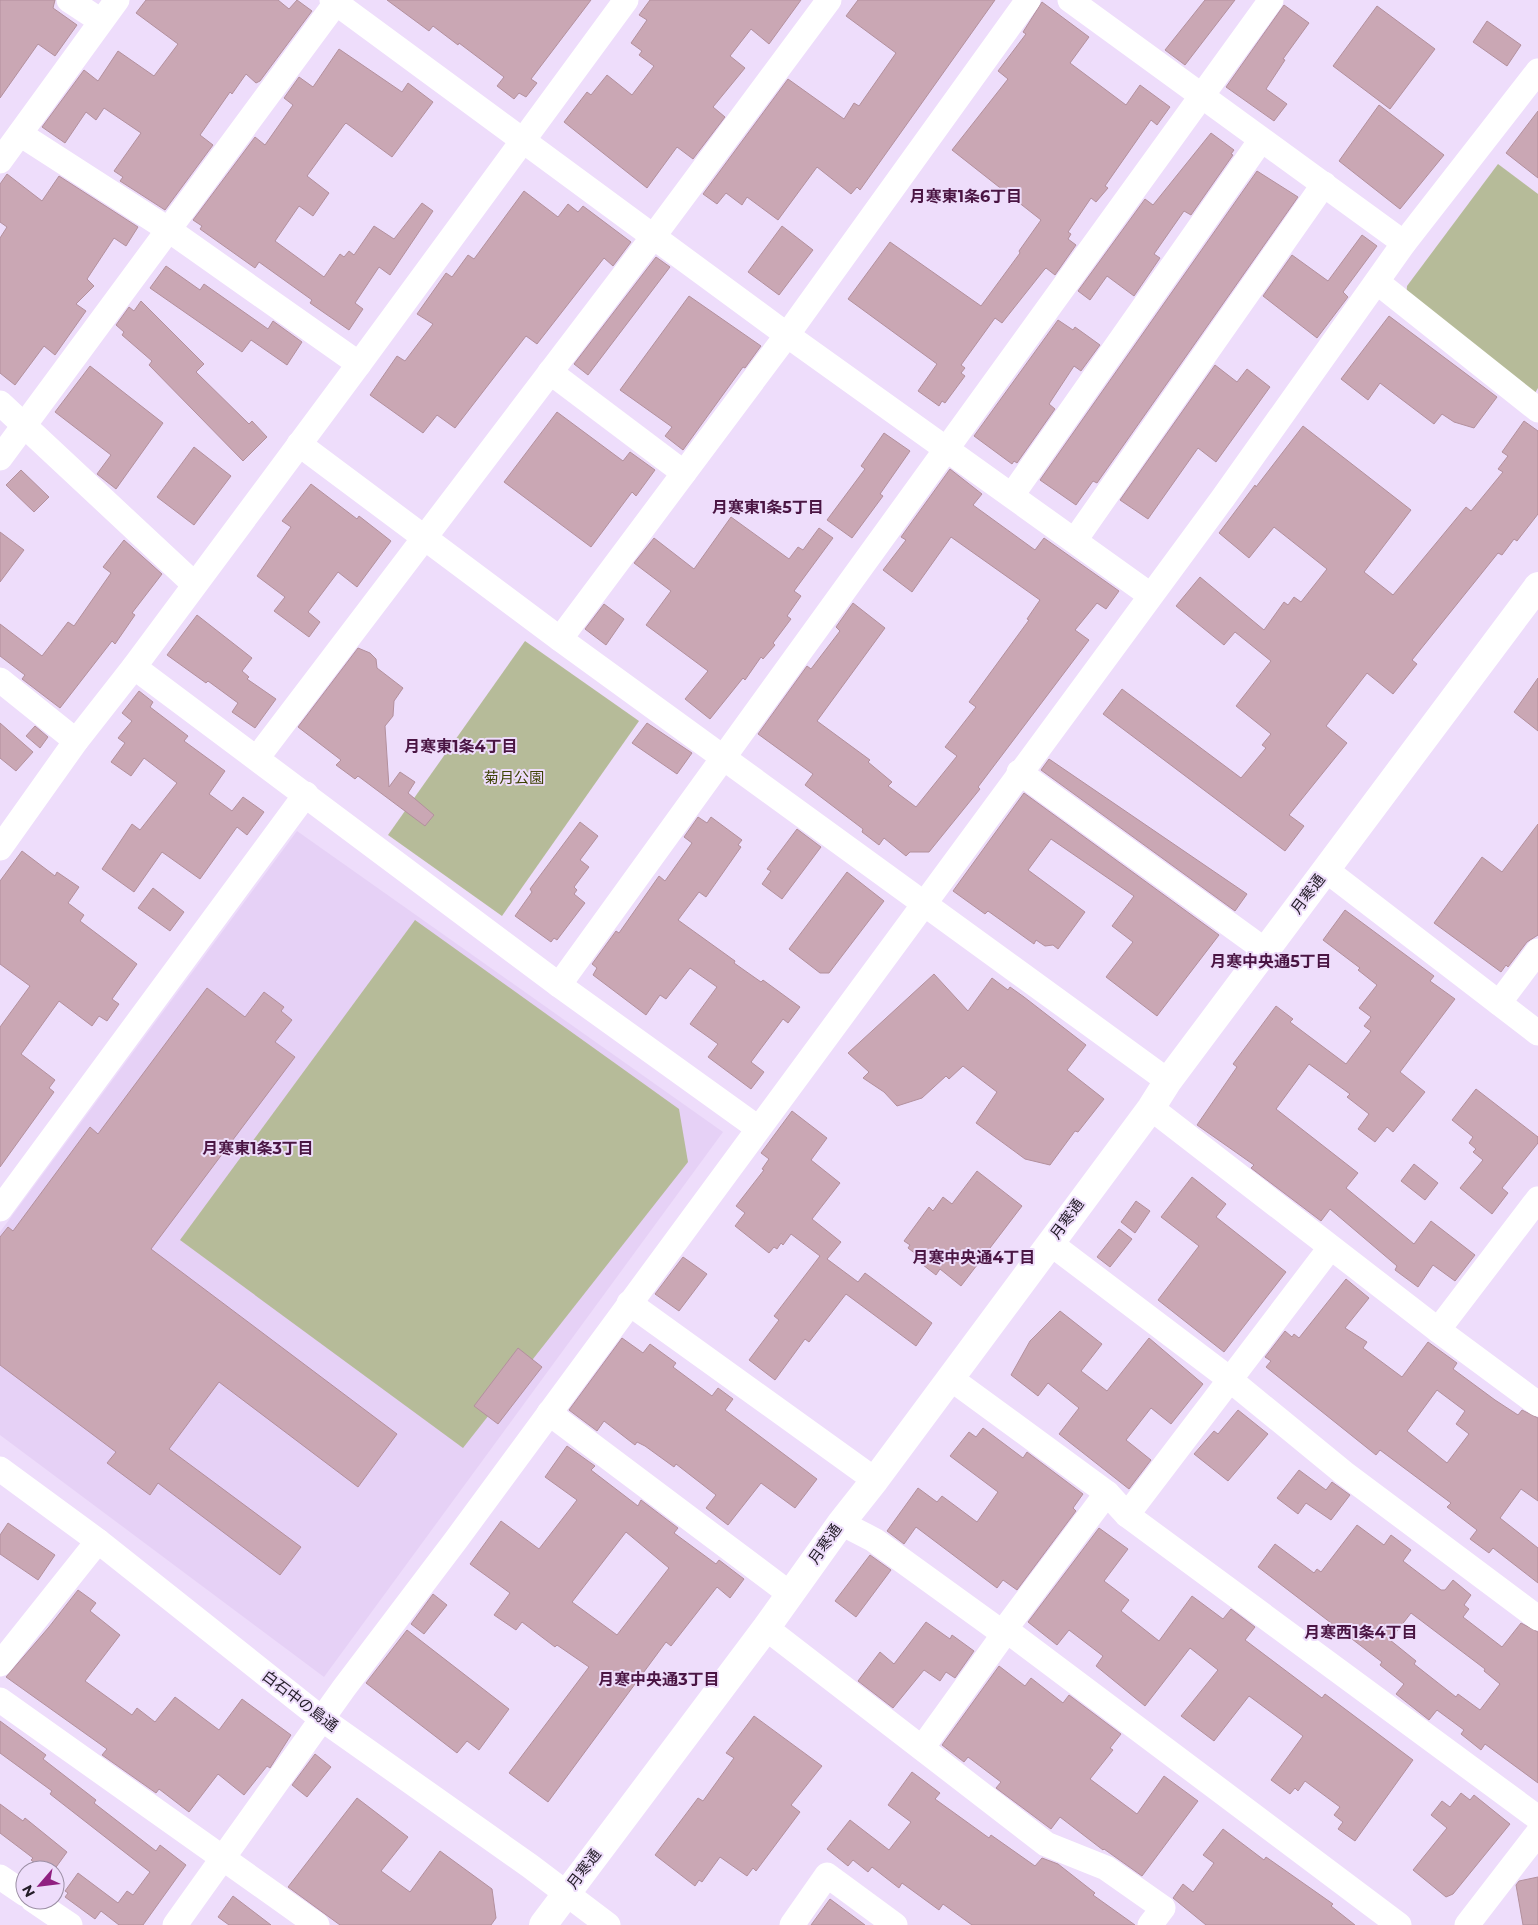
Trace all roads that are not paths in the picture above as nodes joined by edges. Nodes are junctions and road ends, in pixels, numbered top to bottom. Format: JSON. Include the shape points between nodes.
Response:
{"nodes":[{"id":1,"x":69,"y":0,"type":"edge"},
{"id":2,"x":117,"y":0,"type":"edge"},
{"id":3,"x":828,"y":0,"type":"edge"},
{"id":4,"x":1028,"y":0,"type":"edge"},
{"id":5,"x":1271,"y":0,"type":"edge"},
{"id":6,"x":336,"y":1,"type":"edge"},
{"id":7,"x":621,"y":2,"type":"edge"},
{"id":8,"x":1085,"y":4,"type":"edge"},
{"id":9,"x":101,"y":21,"type":"junction"},
{"id":10,"x":1538,"y":72,"type":"edge"},
{"id":11,"x":1201,"y":96,"type":"junction"},
{"id":12,"x":20,"y":134,"type":"junction"},
{"id":13,"x":524,"y":139,"type":"junction"},
{"id":14,"x":1261,"y":140,"type":"junction"},
{"id":15,"x":0,"y":161,"type":"edge"},
{"id":16,"x":1324,"y":184,"type":"junction"},
{"id":17,"x":169,"y":230,"type":"junction"},
{"id":18,"x":653,"y":236,"type":"junction"},
{"id":19,"x":1404,"y":243,"type":"junction"},
{"id":20,"x":1377,"y":282,"type":"junction"},
{"id":21,"x":787,"y":335,"type":"junction"},
{"id":22,"x":359,"y":364,"type":"junction"},
{"id":23,"x":550,"y":372,"type":"junction"},
{"id":24,"x":0,"y":404,"type":"edge"},
{"id":25,"x":1538,"y":410,"type":"edge"},
{"id":26,"x":24,"y":426,"type":"junction"},
{"id":27,"x":299,"y":444,"type":"junction"},
{"id":28,"x":947,"y":448,"type":"junction"},
{"id":29,"x":0,"y":458,"type":"edge"},
{"id":30,"x":684,"y":473,"type":"junction"},
{"id":31,"x":1012,"y":495,"type":"junction"},
{"id":32,"x":424,"y":538,"type":"junction"},
{"id":33,"x":1075,"y":540,"type":"junction"},
{"id":34,"x":194,"y":584,"type":"junction"},
{"id":35,"x":1538,"y":586,"type":"edge"},
{"id":36,"x":1150,"y":595,"type":"junction"},
{"id":37,"x":560,"y":639,"type":"junction"},
{"id":38,"x":134,"y":667,"type":"junction"},
{"id":39,"x":0,"y":680,"type":"edge"},
{"id":40,"x":76,"y":741,"type":"junction"},
{"id":41,"x":724,"y":756,"type":"junction"},
{"id":42,"x":257,"y":758,"type":"junction"},
{"id":43,"x":1019,"y":772,"type":"junction"},
{"id":44,"x":306,"y":794,"type":"junction"},
{"id":45,"x":2,"y":840,"type":"edge"},
{"id":46,"x":1326,"y":870,"type":"junction"},
{"id":47,"x":922,"y":903,"type":"junction"},
{"id":48,"x":1538,"y":950,"type":"edge"},
{"id":49,"x":1266,"y":951,"type":"junction"},
{"id":50,"x":559,"y":984,"type":"junction"},
{"id":51,"x":1498,"y":1003,"type":"junction"},
{"id":52,"x":1538,"y":1034,"type":"edge"},
{"id":53,"x":1168,"y":1081,"type":"junction"},
{"id":54,"x":1151,"y":1108,"type":"junction"},
{"id":55,"x":758,"y":1128,"type":"junction"},
{"id":56,"x":1538,"y":1199,"type":"edge"},
{"id":57,"x":0,"y":1209,"type":"edge"},
{"id":58,"x":1050,"y":1243,"type":"junction"},
{"id":59,"x":1330,"y":1248,"type":"junction"},
{"id":60,"x":629,"y":1303,"type":"junction"},
{"id":61,"x":1438,"y":1330,"type":"junction"},
{"id":62,"x":950,"y":1378,"type":"junction"},
{"id":63,"x":1230,"y":1381,"type":"junction"},
{"id":64,"x":1538,"y":1404,"type":"edge"},
{"id":65,"x":548,"y":1413,"type":"junction"},
{"id":66,"x":0,"y":1468,"type":"edge"},
{"id":67,"x":875,"y":1480,"type":"junction"},
{"id":68,"x":1107,"y":1493,"type":"junction"},
{"id":69,"x":1128,"y":1515,"type":"junction"},
{"id":70,"x":840,"y":1523,"type":"junction"},
{"id":71,"x":98,"y":1541,"type":"junction"},
{"id":72,"x":790,"y":1594,"type":"junction"},
{"id":73,"x":1538,"y":1618,"type":"edge"},
{"id":74,"x":766,"y":1628,"type":"junction"},
{"id":75,"x":1004,"y":1632,"type":"junction"},
{"id":76,"x":0,"y":1664,"type":"edge"},
{"id":77,"x":0,"y":1700,"type":"edge"},
{"id":78,"x":322,"y":1719,"type":"junction"},
{"id":79,"x":922,"y":1748,"type":"junction"},
{"id":80,"x":1538,"y":1818,"type":"edge"},
{"id":81,"x":1538,"y":1833,"type":"edge"},
{"id":82,"x":223,"y":1856,"type":"junction"},
{"id":83,"x":1,"y":1880,"type":"edge"},
{"id":84,"x":15,"y":1888,"type":"edge"},
{"id":85,"x":566,"y":1893,"type":"junction"},
{"id":86,"x":48,"y":1910,"type":"edge"},
{"id":87,"x":70,"y":1925,"type":"edge"},
{"id":88,"x":175,"y":1925,"type":"edge"},
{"id":89,"x":317,"y":1925,"type":"edge"},
{"id":90,"x":543,"y":1925,"type":"edge"},
{"id":91,"x":608,"y":1925,"type":"edge"},
{"id":92,"x":792,"y":1925,"type":"edge"},
{"id":93,"x":895,"y":1925,"type":"edge"},
{"id":94,"x":1150,"y":1925,"type":"edge"},
{"id":95,"x":1399,"y":1925,"type":"edge"},
{"id":96,"x":1467,"y":1925,"type":"edge"}],
"edges":[{"from":1,"to":9,"type":"street"},
{"from":2,"to":9,"type":"street"},
{"from":3,"to":18,"type":"street"},
{"from":4,"to":21,"type":"street"},
{"from":5,"to":11,"type":"street"},
{"from":6,"to":13,"type":"street"},
{"from":6,"to":17,"type":"street"},
{"from":7,"to":13,"type":"street"},
{"from":8,"to":11,"type":"street"},
{"from":9,"to":12,"type":"street"},
{"from":10,"to":19,"type":"street"},
{"from":11,"to":14,"type":"street"},
{"from":11,"to":28,"type":"street"},
{"from":12,"to":15,"type":"street"},
{"from":12,"to":17,"type":"street"},
{"from":13,"to":18,"type":"street"},
{"from":13,"to":22,"type":"street"},
{"from":14,"to":16,"type":"street"},
{"from":14,"to":31,"type":"street"},
{"from":16,"to":19,"type":"street"},
{"from":16,"to":33,"type":"street"},
{"from":17,"to":22,"type":"street"},
{"from":17,"to":26,"type":"street"},
{"from":18,"to":21,"type":"street"},
{"from":18,"to":23,"type":"street"},
{"from":19,"to":20,"type":"street"},
{"from":20,"to":25,"type":"street"},
{"from":20,"to":36,"type":"street"},
{"from":21,"to":28,"type":"street"},
{"from":21,"to":30,"type":"street"},
{"from":22,"to":27,"type":"street"},
{"from":23,"to":30,"type":"street"},
{"from":23,"to":32,"type":"street"},
{"from":24,"to":26,"type":"street"},
{"from":26,"to":29,"type":"street"},
{"from":26,"to":34,"type":"street"},
{"from":27,"to":32,"type":"street"},
{"from":27,"to":34,"type":"street"},
{"from":28,"to":31,"type":"street"},
{"from":28,"to":41,"type":"street"},
{"from":30,"to":37,"type":"street"},
{"from":31,"to":33,"type":"street"},
{"from":32,"to":37,"type":"street"},
{"from":32,"to":42,"type":"street"},
{"from":33,"to":36,"type":"street"},
{"from":34,"to":38,"type":"street"},
{"from":35,"to":46,"type":"highway","name":"月寒通"},
{"from":36,"to":43,"type":"street"},
{"from":37,"to":41,"type":"street"},
{"from":38,"to":40,"type":"street"},
{"from":38,"to":42,"type":"street"},
{"from":39,"to":40,"type":"street"},
{"from":40,"to":45,"type":"street"},
{"from":41,"to":47,"type":"street"},
{"from":41,"to":50,"type":"street"},
{"from":42,"to":44,"type":"street"},
{"from":43,"to":47,"type":"street"},
{"from":43,"to":49,"type":"street"},
{"from":44,"to":50,"type":"street"},
{"from":44,"to":57,"type":"street"},
{"from":46,"to":49,"type":"highway","name":"月寒通"},
{"from":46,"to":51,"type":"street"},
{"from":47,"to":53,"type":"street"},
{"from":47,"to":55,"type":"street"},
{"from":48,"to":51,"type":"street"},
{"from":49,"to":53,"type":"highway","name":"月寒通"},
{"from":50,"to":55,"type":"street"},
{"from":51,"to":52,"type":"street"},
{"from":53,"to":54,"type":"highway","name":"月寒通"},
{"from":54,"to":58,"type":"highway","name":"月寒通"},
{"from":54,"to":59,"type":"street"},
{"from":55,"to":60,"type":"street"},
{"from":56,"to":61,"type":"street"},
{"from":58,"to":62,"type":"highway","name":"月寒通"},
{"from":58,"to":63,"type":"street"},
{"from":59,"to":61,"type":"street"},
{"from":59,"to":63,"type":"street"},
{"from":60,"to":65,"type":"street"},
{"from":60,"to":67,"type":"street"},
{"from":61,"to":64,"type":"street"},
{"from":62,"to":67,"type":"highway","name":"月寒通"},
{"from":62,"to":68,"type":"street"},
{"from":63,"to":69,"type":"street"},
{"from":63,"to":73,"type":"street","via":[[1344,1473]]},
{"from":65,"to":72,"type":"street"},
{"from":65,"to":78,"type":"street"},
{"from":66,"to":71,"type":"street","name":"白石中の島通"},
{"from":67,"to":70,"type":"highway","name":"月寒通"},
{"from":68,"to":69,"type":"street"},
{"from":68,"to":75,"type":"street"},
{"from":69,"to":80,"type":"street"},
{"from":70,"to":72,"type":"highway","name":"月寒通"},
{"from":70,"to":75,"type":"street","via":[[874,1540]]},
{"from":71,"to":76,"type":"street"},
{"from":71,"to":78,"type":"street","name":"白石中の島通"},
{"from":72,"to":74,"type":"highway","name":"月寒通"},
{"from":74,"to":79,"type":"street"},
{"from":74,"to":85,"type":"highway","name":"月寒通"},
{"from":75,"to":79,"type":"street"},
{"from":75,"to":95,"type":"street"},
{"from":77,"to":82,"type":"street"},
{"from":78,"to":82,"type":"street"},
{"from":78,"to":85,"type":"street","name":"白石中の島通"},
{"from":79,"to":94,"type":"street","via":[[1046,1844],[1106,1868],[1163,1908]]},
{"from":81,"to":96,"type":"street"},
{"from":82,"to":88,"type":"street"},
{"from":82,"to":89,"type":"street"},
{"from":83,"to":84,"type":"street"},
{"from":85,"to":90,"type":"highway","name":"月寒通"},
{"from":85,"to":91,"type":"street","name":"白石中の島通"},
{"from":86,"to":87,"type":"street"},
{"from":92,"to":93,"type":"street","via":[[827,1875]]}]}
